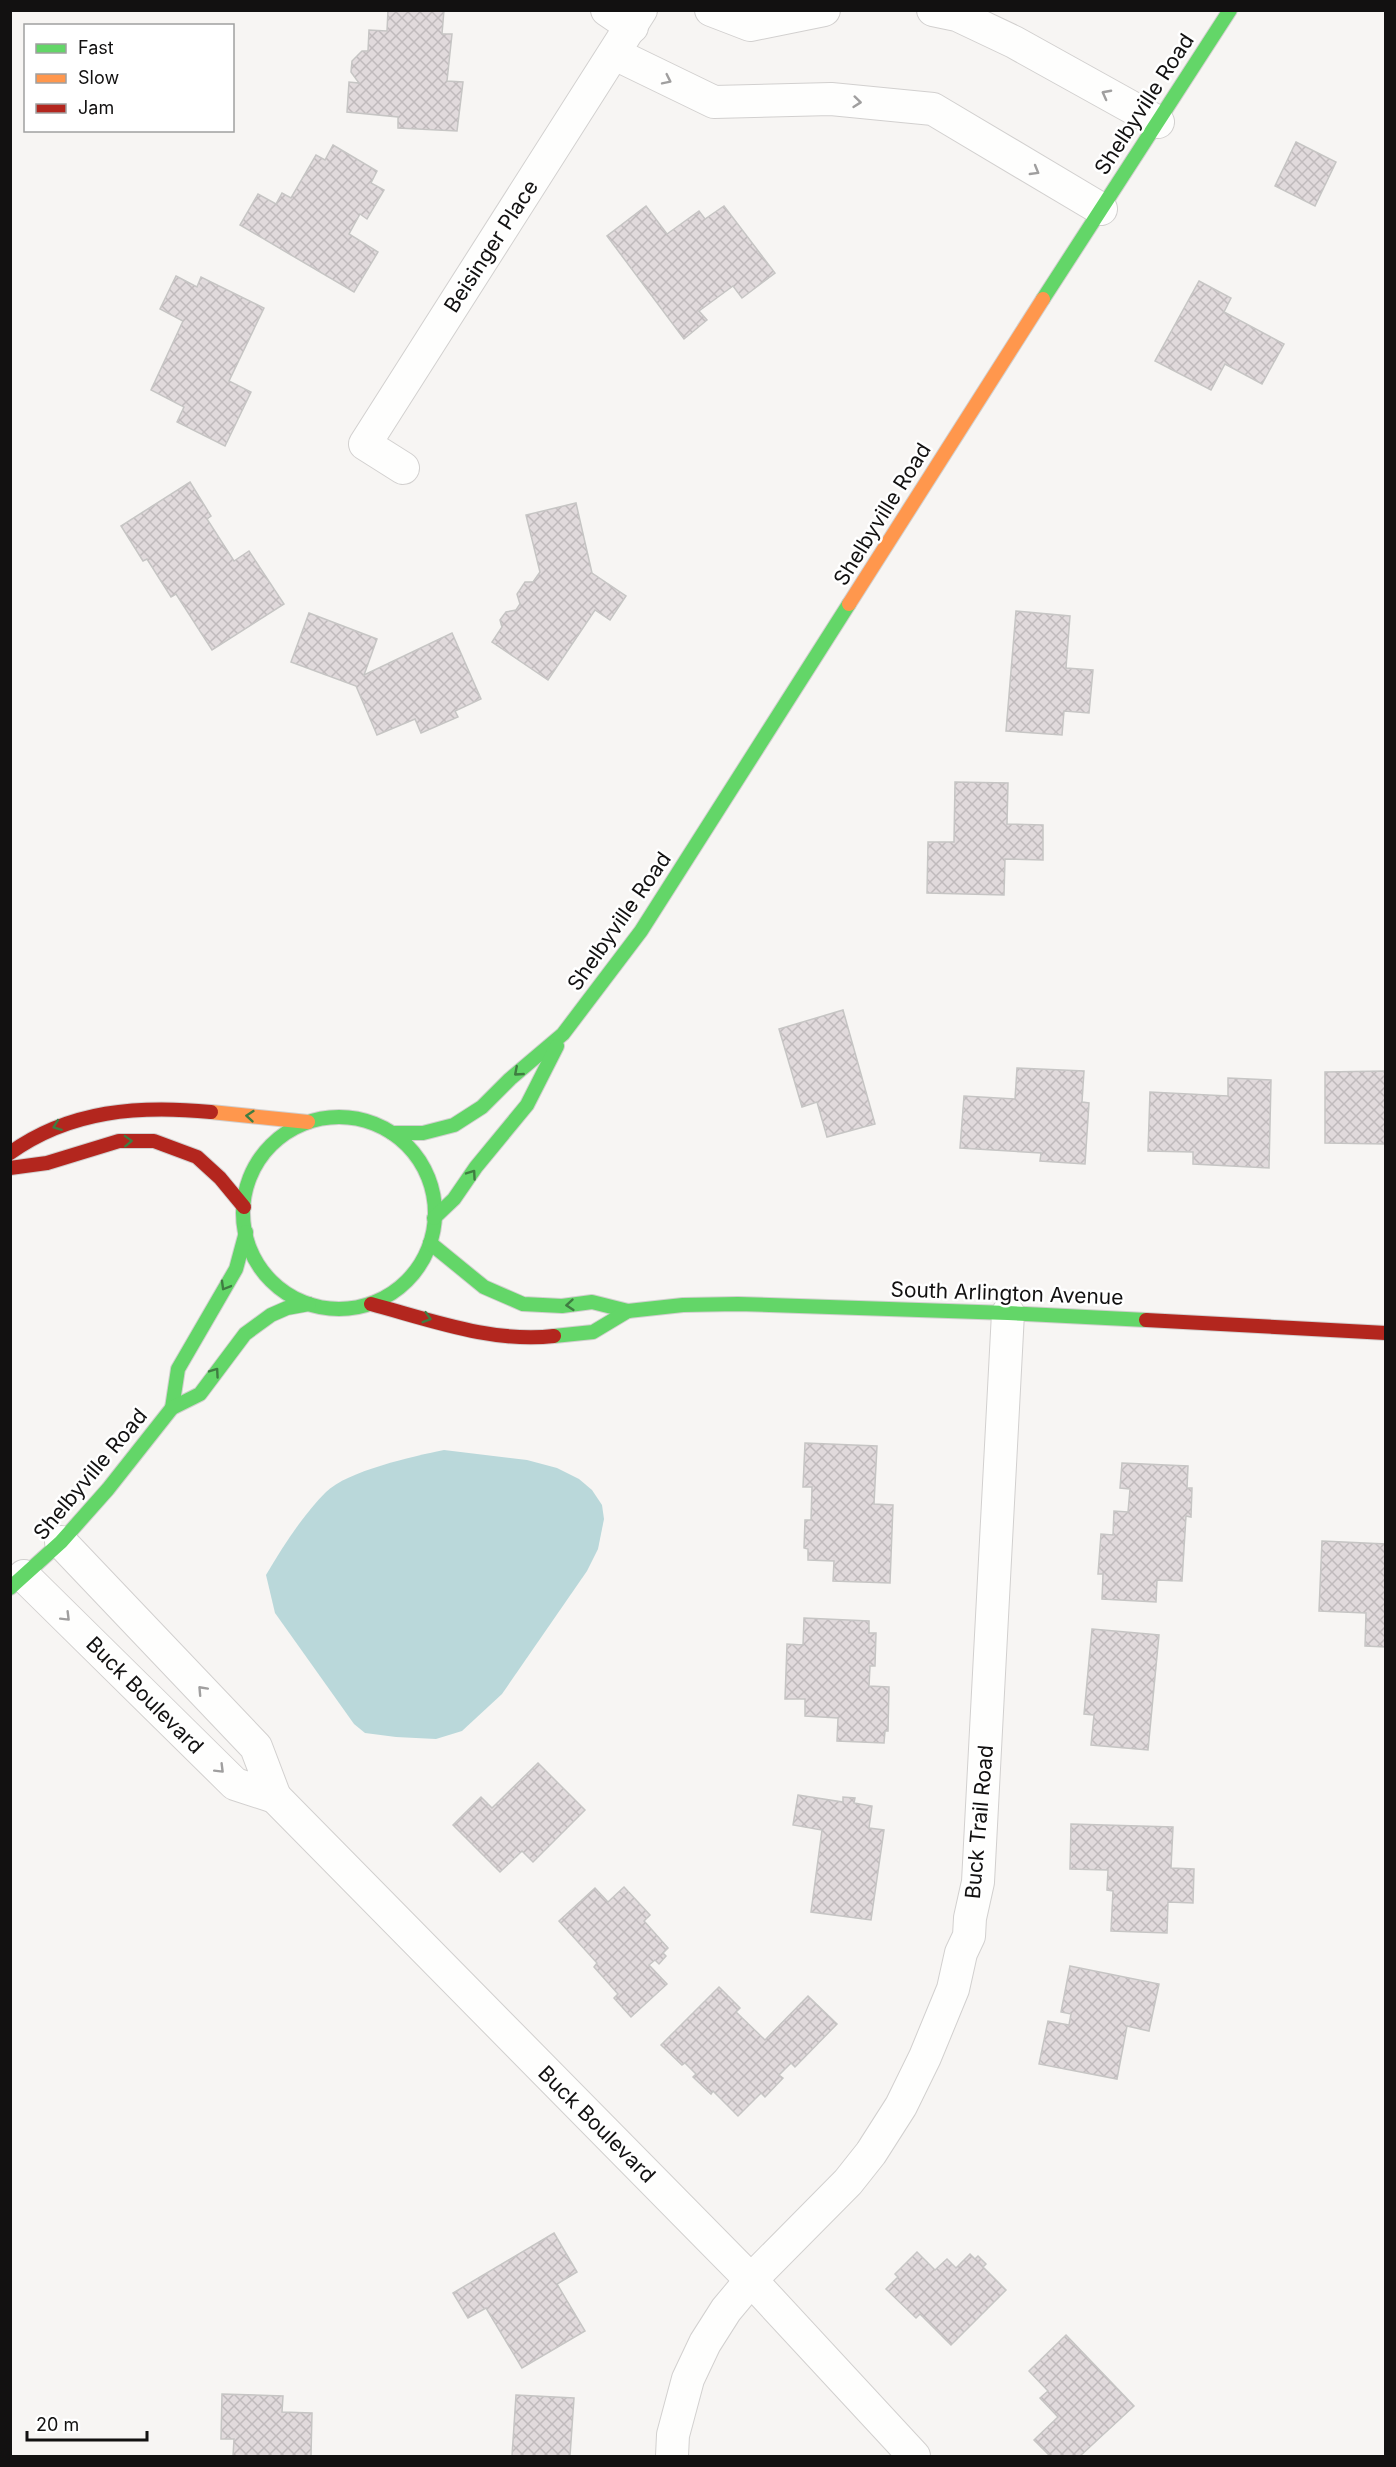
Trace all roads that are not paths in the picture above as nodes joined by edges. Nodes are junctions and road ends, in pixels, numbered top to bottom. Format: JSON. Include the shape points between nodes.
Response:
{"nodes":[{"id":1,"x":711,"y":10,"type":"edge"},
{"id":2,"x":824,"y":10,"type":"edge"},
{"id":3,"x":933,"y":10,"type":"edge"},
{"id":4,"x":1230,"y":10,"type":"edge"},
{"id":5,"x":627,"y":16,"type":"edge"},
{"id":6,"x":615,"y":54,"type":"junction"},
{"id":7,"x":1158,"y":122,"type":"junction"},
{"id":8,"x":1101,"y":209,"type":"junction"},
{"id":9,"x":403,"y":468,"type":"dead end"},
{"id":10,"x":563,"y":1034,"type":"junction"},
{"id":11,"x":308,"y":1122,"type":"junction"},
{"id":12,"x":392,"y":1133,"type":"junction"},
{"id":13,"x":10,"y":1153,"type":"edge"},
{"id":14,"x":10,"y":1168,"type":"edge"},
{"id":15,"x":244,"y":1207,"type":"junction"},
{"id":16,"x":434,"y":1218,"type":"junction"},
{"id":17,"x":246,"y":1232,"type":"junction"},
{"id":18,"x":430,"y":1243,"type":"junction"},
{"id":19,"x":309,"y":1304,"type":"junction"},
{"id":20,"x":371,"y":1304,"type":"junction"},
{"id":21,"x":628,"y":1311,"type":"junction"},
{"id":22,"x":1008,"y":1313,"type":"junction"},
{"id":23,"x":1386,"y":1333,"type":"edge"},
{"id":24,"x":172,"y":1408,"type":"junction"},
{"id":25,"x":62,"y":1542,"type":"junction"},
{"id":26,"x":17,"y":1582,"type":"edge"},
{"id":27,"x":275,"y":1797,"type":"junction"},
{"id":28,"x":752,"y":2280,"type":"junction"},
{"id":29,"x":672,"y":2457,"type":"edge"},
{"id":30,"x":914,"y":2457,"type":"edge"}],
"edges":[{"from":1,"to":2,"type":"street","via":[[750,25]]},
{"from":7,"to":3,"type":"street","one_way":true,"via":[[1014,42],[957,15]]},
{"from":4,"to":7,"type":"main road","name":"Shelbyville Road"},
{"from":5,"to":6,"type":"street","name":"Beisinger Place"},
{"from":6,"to":8,"type":"street","one_way":true,"via":[[714,102],[831,99],[933,109]]},
{"from":6,"to":9,"type":"street","name":"Beisinger Place","via":[[365,444]]},
{"from":7,"to":8,"type":"main road","name":"Shelbyville Road"},
{"from":8,"to":10,"type":"main road","name":"Shelbyville Road","via":[[641,931]]},
{"from":10,"to":12,"type":"main road","one_way":true,"via":[[482,1107],[454,1125],[423,1133]]},
{"from":16,"to":10,"type":"main road","one_way":true,"via":[[454,1199],[527,1105]]},
{"from":11,"to":12,"type":"main road","via":[[345,1117],[369,1122]]},
{"from":11,"to":13,"type":"main road","one_way":true,"via":[[136,1109],[63,1124],[35,1135]]},
{"from":11,"to":15,"type":"main road","via":[[285,1133],[260,1160],[248,1182]]},
{"from":12,"to":16,"type":"main road","via":[[411,1149],[425,1170],[433,1194]]},
{"from":14,"to":15,"type":"main road","one_way":true,"via":[[47,1163],[119,1141],[154,1141],[197,1157]]},
{"from":15,"to":17,"type":"main road"},
{"from":16,"to":18,"type":"main road"},
{"from":17,"to":19,"type":"main road","via":[[254,1256],[268,1276],[286,1293]]},
{"from":17,"to":24,"type":"main road","one_way":true,"via":[[236,1269],[178,1369]]},
{"from":18,"to":20,"type":"main road","via":[[403,1285]]},
{"from":21,"to":18,"type":"main road","name":"South Arlington Avenue","one_way":true,"via":[[592,1302],[546,1306],[507,1299],[476,1282]]},
{"from":19,"to":20,"type":"main road","via":[[346,1308]]},
{"from":24,"to":19,"type":"main road","one_way":true,"via":[[200,1394],[245,1334],[271,1315]]},
{"from":20,"to":21,"type":"main road","name":"South Arlington Avenue","one_way":true,"via":[[478,1333],[529,1339],[593,1332]]},
{"from":21,"to":22,"type":"main road","name":"South Arlington Avenue","via":[[738,1304]]},
{"from":22,"to":23,"type":"main road","name":"South Arlington Avenue"},
{"from":22,"to":28,"type":"street","name":"Buck Trail Road","via":[[979,1870],[969,1936],[925,2058],[891,2122],[848,2182]]},
{"from":24,"to":25,"type":"main road","name":"Shelbyville Road"},
{"from":25,"to":26,"type":"main road","name":"Shelbyville Road"},
{"from":27,"to":25,"type":"street","name":"Buck Boulevard","one_way":true,"via":[[256,1747]]},
{"from":26,"to":27,"type":"street","name":"Buck Boulevard","one_way":true,"via":[[235,1784]]},
{"from":27,"to":28,"type":"street","name":"Buck Boulevard"},
{"from":28,"to":29,"type":"street","name":"Buck Trail Road","via":[[726,2310],[688,2379],[673,2435]]},
{"from":28,"to":30,"type":"street","name":"Buck Boulevard"}]}
